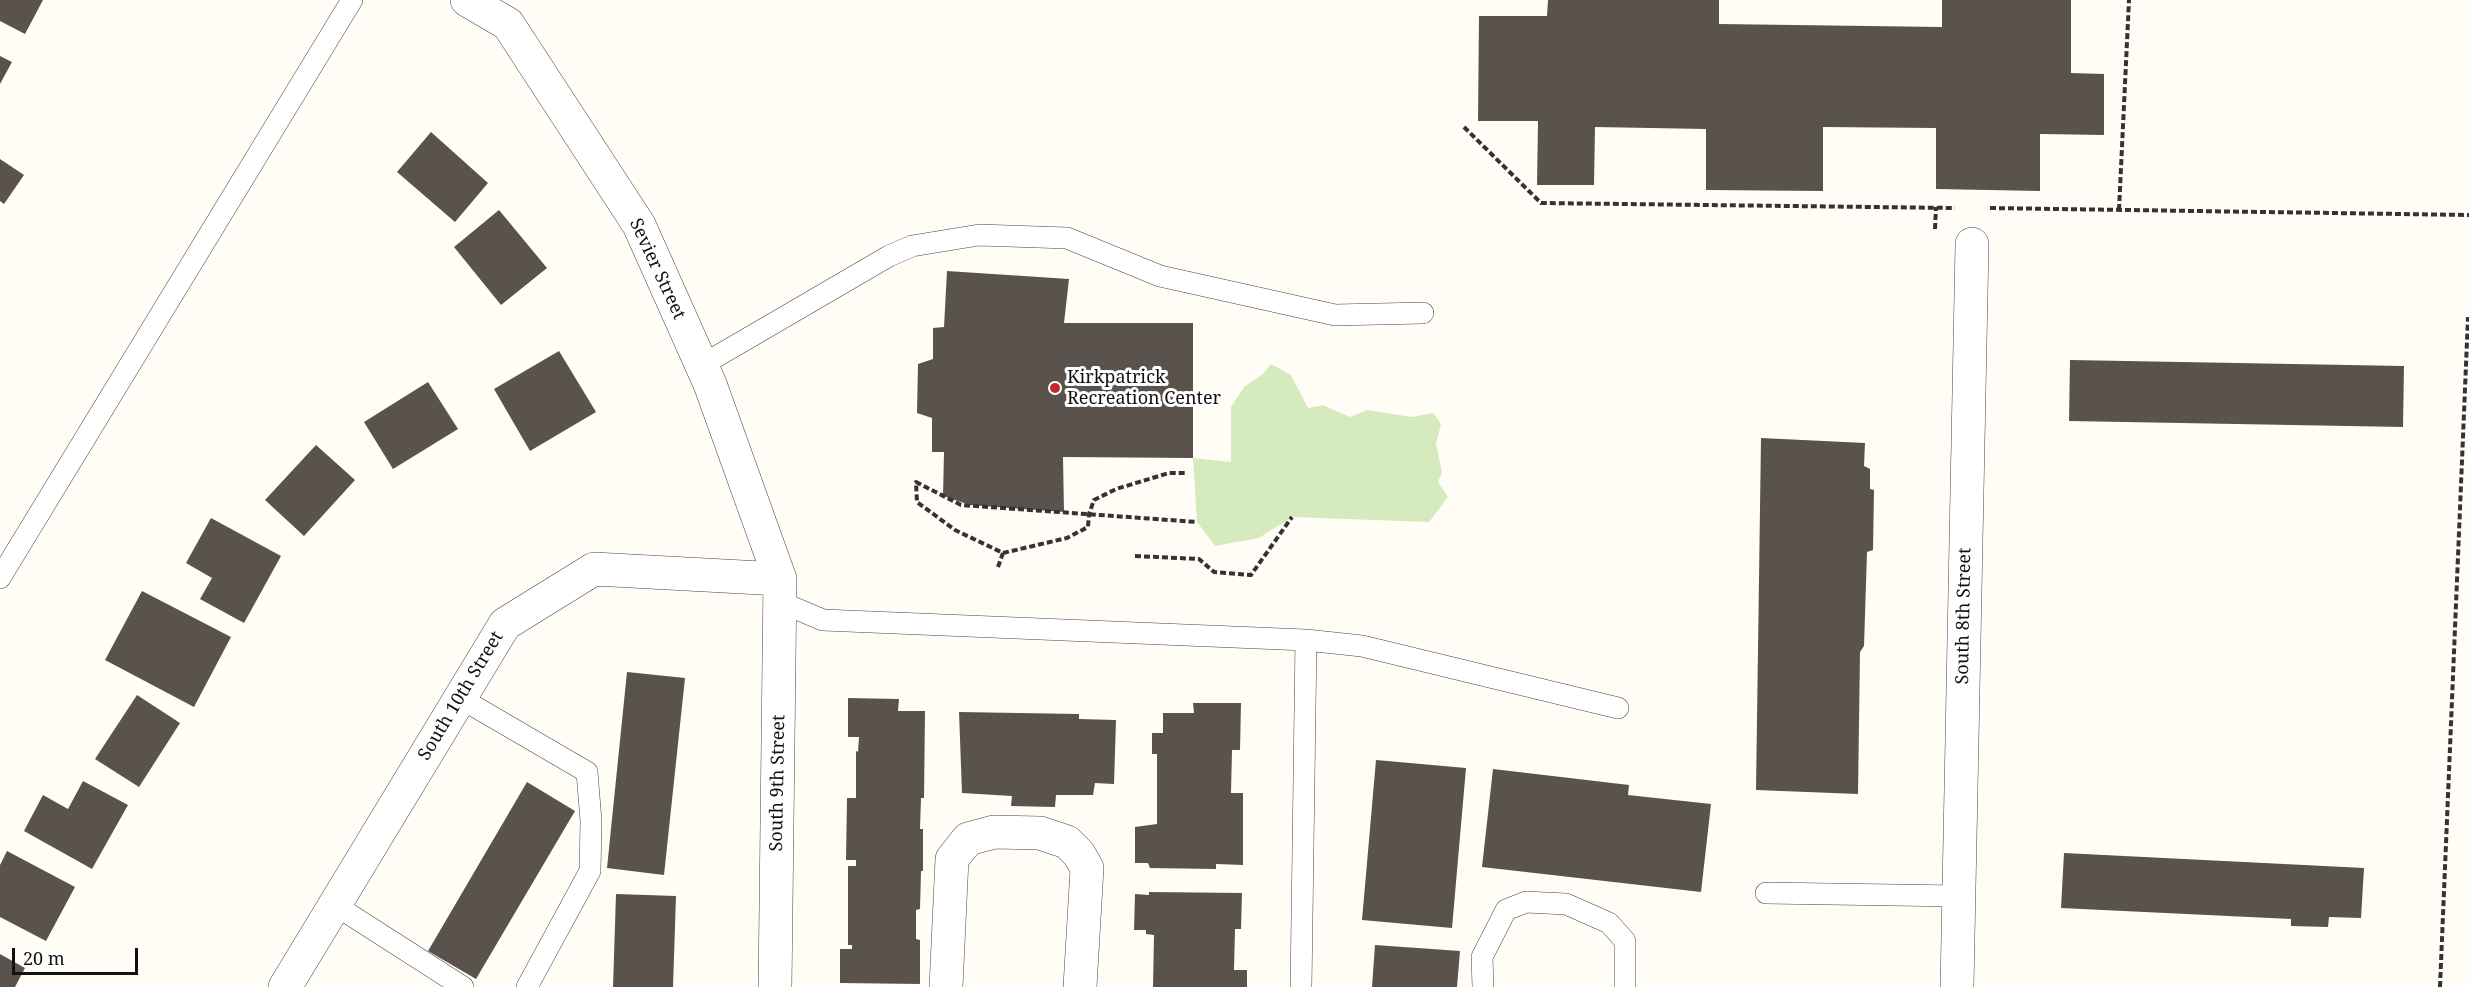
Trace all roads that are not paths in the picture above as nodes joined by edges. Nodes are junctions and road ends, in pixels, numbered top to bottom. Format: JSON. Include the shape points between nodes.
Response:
{"nodes":[{"id":1,"x":352,"y":0,"type":"edge"},
{"id":2,"x":467,"y":0,"type":"edge"},
{"id":3,"x":1972,"y":244,"type":"dead end"},
{"id":4,"x":1424,"y":313,"type":"dead end"},
{"id":5,"x":702,"y":365,"type":"junction"},
{"id":6,"x":0,"y":578,"type":"edge"},
{"id":7,"x":780,"y":591,"type":"junction"},
{"id":8,"x":1306,"y":640,"type":"junction"},
{"id":9,"x":460,"y":698,"type":"junction"},
{"id":10,"x":1618,"y":708,"type":"dead end"},
{"id":11,"x":1766,"y":893,"type":"dead end"},
{"id":12,"x":1959,"y":896,"type":"junction"},
{"id":13,"x":335,"y":905,"type":"junction"},
{"id":14,"x":285,"y":987,"type":"edge"},
{"id":15,"x":463,"y":987,"type":"edge"},
{"id":16,"x":526,"y":987,"type":"edge"},
{"id":17,"x":775,"y":987,"type":"edge"},
{"id":18,"x":946,"y":987,"type":"edge"},
{"id":19,"x":1080,"y":987,"type":"edge"},
{"id":20,"x":1301,"y":987,"type":"edge"},
{"id":21,"x":1483,"y":987,"type":"edge"},
{"id":22,"x":1625,"y":987,"type":"edge"},
{"id":23,"x":1957,"y":987,"type":"edge"}],
"edges":[{"from":1,"to":6,"type":"lane"},
{"from":2,"to":5,"type":"street","name":"Sevier Street","via":[[508,24],[639,225]]},
{"from":3,"to":12,"type":"street","name":"South 8th Street"},
{"from":4,"to":5,"type":"lane","via":[[1335,315],[1160,276],[1067,238],[979,235],[912,246],[889,256]]},
{"from":5,"to":7,"type":"street","name":"Sevier Street"},
{"from":7,"to":8,"type":"lane","via":[[822,620]]},
{"from":7,"to":9,"type":"street","name":"South 10th Street","via":[[594,570],[505,624]]},
{"from":7,"to":17,"type":"street","name":"South 9th Street"},
{"from":8,"to":10,"type":"lane","via":[[1362,646]]},
{"from":8,"to":20,"type":"lane"},
{"from":9,"to":13,"type":"street","name":"South 10th Street"},
{"from":9,"to":16,"type":"lane","via":[[586,772],[591,821],[590,871]]},
{"from":11,"to":12,"type":"lane"},
{"from":12,"to":23,"type":"street","name":"South 8th Street"},
{"from":13,"to":14,"type":"street","name":"South 10th Street"},
{"from":13,"to":15,"type":"lane"},
{"from":18,"to":19,"type":"street","via":[[952,859],[968,839],[994,832],[1041,833],[1067,842],[1087,868]]},
{"from":21,"to":22,"type":"lane","via":[[1482,957],[1506,910],[1526,902],[1566,904],[1609,923],[1625,941]]}]}
